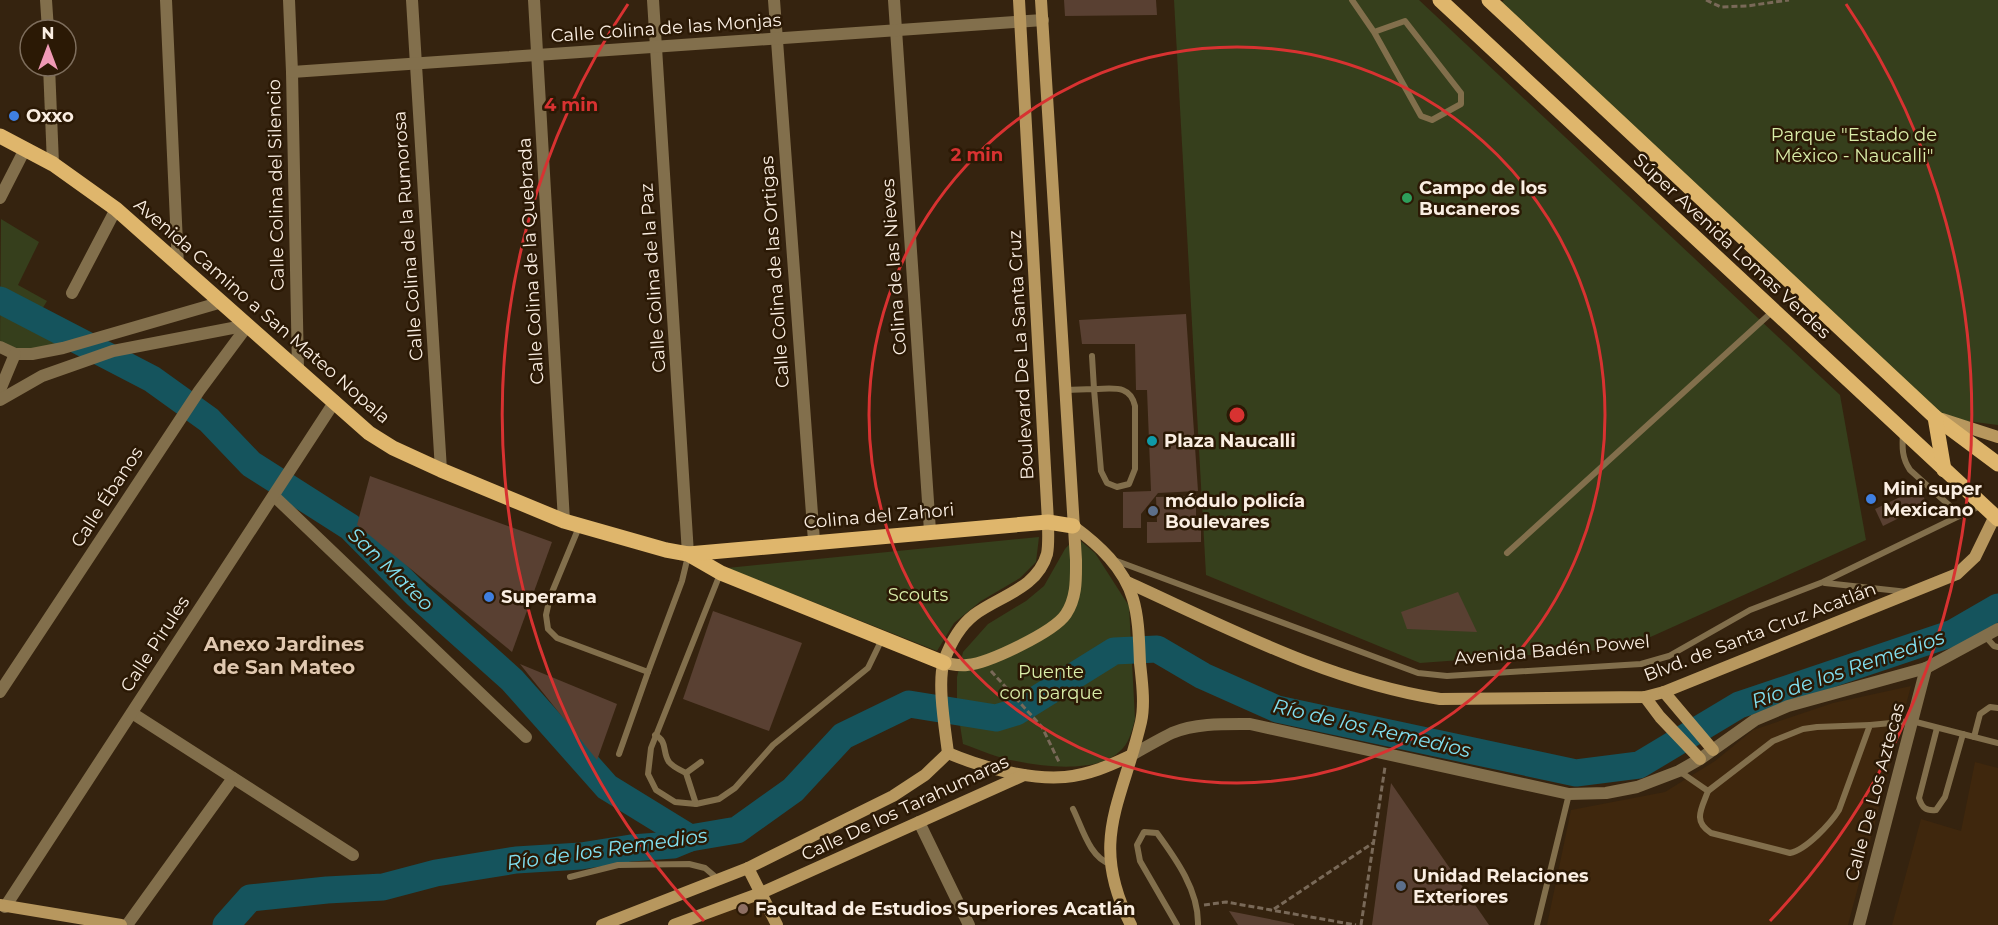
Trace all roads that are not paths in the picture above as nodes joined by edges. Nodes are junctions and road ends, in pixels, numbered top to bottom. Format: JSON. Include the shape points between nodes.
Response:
{"nodes":[{"id":1,"x":46,"y":0,"type":"edge"},
{"id":2,"x":166,"y":0,"type":"edge"},
{"id":3,"x":289,"y":0,"type":"edge"},
{"id":4,"x":412,"y":0,"type":"edge"},
{"id":5,"x":534,"y":0,"type":"edge"},
{"id":6,"x":653,"y":0,"type":"edge"},
{"id":7,"x":774,"y":0,"type":"edge"},
{"id":8,"x":894,"y":0,"type":"edge"},
{"id":9,"x":1019,"y":0,"type":"edge"},
{"id":10,"x":1041,"y":0,"type":"edge"},
{"id":11,"x":1352,"y":0,"type":"edge"},
{"id":12,"x":1440,"y":0,"type":"edge"},
{"id":13,"x":1490,"y":0,"type":"edge"},
{"id":14,"x":47,"y":18,"type":"edge"},
{"id":15,"x":1043,"y":20,"type":"junction"},
{"id":16,"x":1020,"y":22,"type":"junction"},
{"id":17,"x":896,"y":31,"type":"junction"},
{"id":18,"x":1374,"y":32,"type":"junction"},
{"id":19,"x":776,"y":39,"type":"junction"},
{"id":20,"x":656,"y":47,"type":"junction"},
{"id":21,"x":537,"y":55,"type":"junction"},
{"id":22,"x":416,"y":63,"type":"junction"},
{"id":23,"x":292,"y":72,"type":"junction"},
{"id":24,"x":49,"y":78,"type":"edge"},
{"id":25,"x":0,"y":136,"type":"edge"},
{"id":26,"x":25,"y":149,"type":"junction"},
{"id":27,"x":52,"y":164,"type":"junction"},
{"id":28,"x":0,"y":198,"type":"edge"},
{"id":29,"x":116,"y":209,"type":"junction"},
{"id":30,"x":178,"y":266,"type":"junction"},
{"id":31,"x":72,"y":293,"type":"dead end"},
{"id":32,"x":222,"y":302,"type":"junction"},
{"id":33,"x":1773,"y":311,"type":"junction"},
{"id":34,"x":248,"y":325,"type":"junction"},
{"id":35,"x":0,"y":347,"type":"edge"},
{"id":36,"x":15,"y":354,"type":"junction"},
{"id":37,"x":1092,"y":356,"type":"dead end"},
{"id":38,"x":298,"y":369,"type":"junction"},
{"id":39,"x":1094,"y":389,"type":"junction"},
{"id":40,"x":0,"y":390,"type":"edge"},
{"id":41,"x":1065,"y":390,"type":"junction"},
{"id":42,"x":0,"y":400,"type":"edge"},
{"id":43,"x":335,"y":401,"type":"junction"},
{"id":44,"x":1935,"y":417,"type":"junction"},
{"id":45,"x":1903,"y":432,"type":"junction"},
{"id":46,"x":1998,"y":437,"type":"edge"},
{"id":47,"x":1998,"y":464,"type":"edge"},
{"id":48,"x":441,"y":470,"type":"junction"},
{"id":49,"x":1944,"y":470,"type":"junction"},
{"id":50,"x":276,"y":492,"type":"junction"},
{"id":51,"x":1983,"y":504,"type":"junction"},
{"id":52,"x":1960,"y":515,"type":"junction"},
{"id":53,"x":1996,"y":518,"type":"edge"},
{"id":54,"x":564,"y":521,"type":"junction"},
{"id":55,"x":1048,"y":522,"type":"junction"},
{"id":56,"x":579,"y":526,"type":"junction"},
{"id":57,"x":1074,"y":526,"type":"junction"},
{"id":58,"x":930,"y":531,"type":"junction"},
{"id":59,"x":814,"y":541,"type":"junction"},
{"id":60,"x":1507,"y":553,"type":"dead end"},
{"id":61,"x":688,"y":554,"type":"junction"},
{"id":62,"x":1110,"y":558,"type":"junction"},
{"id":63,"x":721,"y":573,"type":"junction"},
{"id":64,"x":1127,"y":582,"type":"junction"},
{"id":65,"x":1823,"y":582,"type":"junction"},
{"id":66,"x":1911,"y":592,"type":"junction"},
{"id":67,"x":1998,"y":629,"type":"edge"},
{"id":68,"x":1985,"y":636,"type":"junction"},
{"id":69,"x":883,"y":639,"type":"junction"},
{"id":70,"x":1998,"y":647,"type":"edge"},
{"id":71,"x":944,"y":663,"type":"junction"},
{"id":72,"x":1926,"y":668,"type":"junction"},
{"id":73,"x":648,"y":672,"type":"junction"},
{"id":74,"x":0,"y":692,"type":"edge"},
{"id":75,"x":1664,"y":693,"type":"junction"},
{"id":76,"x":1645,"y":697,"type":"junction"},
{"id":77,"x":1998,"y":708,"type":"edge"},
{"id":78,"x":132,"y":713,"type":"junction"},
{"id":79,"x":1912,"y":721,"type":"junction"},
{"id":80,"x":1870,"y":725,"type":"junction"},
{"id":81,"x":1937,"y":728,"type":"junction"},
{"id":82,"x":1963,"y":734,"type":"junction"},
{"id":83,"x":655,"y":735,"type":"junction"},
{"id":84,"x":1974,"y":737,"type":"junction"},
{"id":85,"x":526,"y":738,"type":"dead end"},
{"id":86,"x":1998,"y":743,"type":"edge"},
{"id":87,"x":1711,"y":746,"type":"junction"},
{"id":88,"x":619,"y":753,"type":"dead end"},
{"id":89,"x":948,"y":753,"type":"junction"},
{"id":90,"x":1695,"y":755,"type":"junction"},
{"id":91,"x":1130,"y":756,"type":"junction"},
{"id":92,"x":701,"y":762,"type":"dead end"},
{"id":93,"x":1679,"y":771,"type":"junction"},
{"id":94,"x":686,"y":773,"type":"junction"},
{"id":95,"x":1024,"y":775,"type":"junction"},
{"id":96,"x":233,"y":778,"type":"junction"},
{"id":97,"x":1708,"y":791,"type":"junction"},
{"id":98,"x":1569,"y":794,"type":"junction"},
{"id":99,"x":696,"y":804,"type":"junction"},
{"id":100,"x":1074,"y":809,"type":"dead end"},
{"id":101,"x":919,"y":822,"type":"junction"},
{"id":102,"x":353,"y":855,"type":"dead end"},
{"id":103,"x":1111,"y":864,"type":"junction"},
{"id":104,"x":748,"y":868,"type":"junction"},
{"id":105,"x":570,"y":877,"type":"dead end"},
{"id":106,"x":718,"y":879,"type":"junction"},
{"id":107,"x":761,"y":893,"type":"junction"},
{"id":108,"x":3,"y":906,"type":"edge"},
{"id":109,"x":62,"y":921,"type":"edge"},
{"id":110,"x":121,"y":925,"type":"edge"},
{"id":111,"x":128,"y":925,"type":"edge"},
{"id":112,"x":602,"y":925,"type":"edge"},
{"id":113,"x":674,"y":925,"type":"edge"},
{"id":114,"x":777,"y":925,"type":"edge"},
{"id":115,"x":969,"y":925,"type":"edge"},
{"id":116,"x":1131,"y":925,"type":"edge"},
{"id":117,"x":1177,"y":925,"type":"edge"},
{"id":118,"x":1198,"y":925,"type":"edge"},
{"id":119,"x":1538,"y":925,"type":"edge"},
{"id":120,"x":1859,"y":925,"type":"edge"}],
"edges":[{"from":1,"to":14,"type":"street"},
{"from":2,"to":30,"type":"street"},
{"from":3,"to":23,"type":"street","name":"Calle Colina del Silencio"},
{"from":4,"to":22,"type":"street","name":"Calle Colina de la Rumorosa"},
{"from":5,"to":21,"type":"street","name":"Calle Colina de la Quebrada"},
{"from":6,"to":20,"type":"street","name":"Calle Colina de la Paz"},
{"from":7,"to":19,"type":"street","name":"Calle Colina de las Ortigas"},
{"from":8,"to":17,"type":"street","name":"Colina de las Nieves"},
{"from":9,"to":16,"type":"main road","name":"Boulevard De La Santa Cruz"},
{"from":10,"to":15,"type":"main road"},
{"from":11,"to":18,"type":"lane"},
{"from":12,"to":33,"type":"main road","name":"Súper Avenida Lomas Verdes"},
{"from":13,"to":44,"type":"main road","name":"Súper Avenida Lomas Verdes"},
{"from":15,"to":16,"type":"street","name":"Calle Colina de las Monjas"},
{"from":15,"to":41,"type":"main road"},
{"from":16,"to":17,"type":"street","name":"Calle Colina de las Monjas"},
{"from":16,"to":55,"type":"main road","name":"Boulevard De La Santa Cruz"},
{"from":17,"to":19,"type":"street","name":"Calle Colina de las Monjas"},
{"from":17,"to":58,"type":"street","name":"Colina de las Nieves"},
{"from":18,"to":18,"type":"lane","via":[[1421,116],[1432,120],[1461,104],[1461,93],[1405,21]]},
{"from":19,"to":20,"type":"street","name":"Calle Colina de las Monjas"},
{"from":19,"to":59,"type":"street","name":"Calle Colina de las Ortigas"},
{"from":20,"to":21,"type":"street","name":"Calle Colina de las Monjas"},
{"from":20,"to":61,"type":"street","name":"Calle Colina de la Paz"},
{"from":21,"to":22,"type":"street","name":"Calle Colina de las Monjas"},
{"from":21,"to":54,"type":"street","name":"Calle Colina de la Quebrada"},
{"from":22,"to":23,"type":"street","name":"Calle Colina de las Monjas"},
{"from":22,"to":48,"type":"street","name":"Calle Colina de la Rumorosa"},
{"from":23,"to":38,"type":"street","name":"Calle Colina del Silencio"},
{"from":24,"to":27,"type":"street"},
{"from":25,"to":26,"type":"main road","name":"Avenida Camino a San Mateo Nopala"},
{"from":26,"to":27,"type":"main road","name":"Avenida Camino a San Mateo Nopala"},
{"from":26,"to":28,"type":"street"},
{"from":27,"to":29,"type":"main road","name":"Avenida Camino a San Mateo Nopala"},
{"from":29,"to":30,"type":"main road","name":"Avenida Camino a San Mateo Nopala"},
{"from":29,"to":31,"type":"street"},
{"from":30,"to":32,"type":"main road","name":"Avenida Camino a San Mateo Nopala"},
{"from":32,"to":34,"type":"main road","name":"Avenida Camino a San Mateo Nopala"},
{"from":32,"to":36,"type":"street","via":[[63,348]]},
{"from":33,"to":45,"type":"main road","name":"Súper Avenida Lomas Verdes"},
{"from":33,"to":60,"type":"lane"},
{"from":34,"to":38,"type":"main road","name":"Avenida Camino a San Mateo Nopala"},
{"from":34,"to":42,"type":"street","via":[[113,351],[42,376]]},
{"from":34,"to":74,"type":"street","name":"Calle Ébanos","via":[[178,422]]},
{"from":35,"to":36,"type":"street"},
{"from":36,"to":40,"type":"street"},
{"from":37,"to":39,"type":"lane"},
{"from":38,"to":43,"type":"main road","name":"Avenida Camino a San Mateo Nopala"},
{"from":39,"to":39,"type":"lane","via":[[1101,471],[1107,483],[1117,487],[1129,484],[1135,470],[1133,396],[1126,390]]},
{"from":39,"to":41,"type":"lane"},
{"from":41,"to":57,"type":"main road"},
{"from":43,"to":48,"type":"main road","name":"Avenida Camino a San Mateo Nopala","via":[[369,433]]},
{"from":43,"to":50,"type":"street","name":"Calle Pirules"},
{"from":44,"to":46,"type":"main road"},
{"from":44,"to":47,"type":"main road","name":"Súper Avenida Lomas Verdes"},
{"from":44,"to":49,"type":"main road"},
{"from":45,"to":49,"type":"main road","name":"Súper Avenida Lomas Verdes"},
{"from":45,"to":52,"type":"lane","via":[[1902,451],[1910,470]]},
{"from":48,"to":54,"type":"main road","name":"Avenida Camino a San Mateo Nopala"},
{"from":49,"to":51,"type":"main road","name":"Súper Avenida Lomas Verdes"},
{"from":50,"to":78,"type":"street","name":"Calle Pirules"},
{"from":50,"to":85,"type":"street"},
{"from":51,"to":52,"type":"lane","name":"Avenida Badén Powel"},
{"from":51,"to":53,"type":"main road","name":"Súper Avenida Lomas Verdes"},
{"from":52,"to":65,"type":"lane","name":"Avenida Badén Powel"},
{"from":53,"to":66,"type":"main road","name":"Blvd. de Santa Cruz Acatlán","via":[[1975,557],[1957,574]]},
{"from":54,"to":56,"type":"main road","name":"Avenida Camino a San Mateo Nopala"},
{"from":55,"to":57,"type":"main road","name":"Colina del Zahori"},
{"from":55,"to":58,"type":"main road","name":"Colina del Zahori"},
{"from":55,"to":71,"type":"main road","name":"Boulevard De La Santa Cruz","via":[[1047,553],[1040,568],[1028,583],[974,615],[956,635]]},
{"from":56,"to":61,"type":"main road","name":"Avenida Camino a San Mateo Nopala"},
{"from":56,"to":73,"type":"lane","via":[[550,597],[548,629],[557,638]]},
{"from":57,"to":62,"type":"main road"},
{"from":57,"to":71,"type":"main road","via":[[1074,596],[1059,622],[982,661],[969,665]]},
{"from":58,"to":59,"type":"main road","name":"Colina del Zahori"},
{"from":59,"to":61,"type":"main road","name":"Colina del Zahori"},
{"from":61,"to":63,"type":"main road","name":"Avenida Camino a San Mateo Nopala"},
{"from":61,"to":73,"type":"lane"},
{"from":62,"to":64,"type":"main road"},
{"from":62,"to":65,"type":"lane","name":"Avenida Badén Powel","via":[[1418,673],[1447,676],[1641,664],[1669,656],[1750,610]]},
{"from":63,"to":69,"type":"main road","name":"Avenida Camino a San Mateo Nopala"},
{"from":63,"to":83,"type":"lane"},
{"from":64,"to":76,"type":"main road","name":"Blvd. de Santa Cruz Acatlán","via":[[1309,663],[1407,693],[1440,699]]},
{"from":64,"to":91,"type":"main road","via":[[1138,625],[1142,687],[1142,720]]},
{"from":65,"to":66,"type":"lane"},
{"from":66,"to":75,"type":"main road","name":"Blvd. de Santa Cruz Acatlán"},
{"from":67,"to":68,"type":"street"},
{"from":68,"to":70,"type":"lane"},
{"from":68,"to":72,"type":"street"},
{"from":69,"to":71,"type":"main road","name":"Avenida Camino a San Mateo Nopala"},
{"from":69,"to":99,"type":"lane","via":[[868,668],[772,745],[735,788]]},
{"from":71,"to":89,"type":"main road","name":"Boulevard De La Santa Cruz"},
{"from":72,"to":79,"type":"street","name":"Calle De Los Aztecas"},
{"from":72,"to":87,"type":"street","via":[[1788,706]]},
{"from":73,"to":88,"type":"lane"},
{"from":75,"to":76,"type":"main road","name":"Blvd. de Santa Cruz Acatlán"},
{"from":75,"to":87,"type":"main road"},
{"from":76,"to":90,"type":"main road"},
{"from":77,"to":84,"type":"lane","via":[[1980,714]]},
{"from":78,"to":96,"type":"street"},
{"from":78,"to":108,"type":"street","name":"Calle Pirules"},
{"from":79,"to":80,"type":"lane"},
{"from":79,"to":81,"type":"lane"},
{"from":79,"to":120,"type":"street","name":"Calle De Los Aztecas"},
{"from":80,"to":97,"type":"lane","via":[[1803,729],[1773,741]]},
{"from":80,"to":97,"type":"lane","via":[[1839,810],[1796,852],[1703,828],[1700,811]]},
{"from":81,"to":82,"type":"lane"},
{"from":81,"to":82,"type":"lane","via":[[1919,798],[1928,811],[1936,810],[1945,797]]},
{"from":82,"to":84,"type":"lane"},
{"from":83,"to":94,"type":"lane","via":[[664,742],[667,760]]},
{"from":83,"to":99,"type":"lane","via":[[648,774],[656,790],[675,802]]},
{"from":84,"to":86,"type":"lane"},
{"from":87,"to":90,"type":"street"},
{"from":89,"to":95,"type":"main road","name":"Calle De los Tarahumaras"},
{"from":89,"to":104,"type":"main road","name":"Calle De los Tarahumaras","via":[[925,775],[893,796]]},
{"from":90,"to":93,"type":"street"},
{"from":91,"to":95,"type":"main road","via":[[1063,777]]},
{"from":91,"to":98,"type":"street","via":[[1193,727],[1251,724]]},
{"from":91,"to":103,"type":"main road","via":[[1110,828]]},
{"from":92,"to":94,"type":"lane"},
{"from":93,"to":97,"type":"lane"},
{"from":93,"to":98,"type":"street","via":[[1636,787]]},
{"from":94,"to":99,"type":"lane"},
{"from":95,"to":101,"type":"main road","name":"Calle De los Tarahumaras"},
{"from":96,"to":102,"type":"street"},
{"from":96,"to":111,"type":"street"},
{"from":98,"to":119,"type":"lane"},
{"from":100,"to":103,"type":"lane","via":[[1094,851],[1103,862]]},
{"from":101,"to":107,"type":"main road","name":"Calle De los Tarahumaras"},
{"from":101,"to":115,"type":"street"},
{"from":103,"to":116,"type":"main road","via":[[1120,905]]},
{"from":104,"to":106,"type":"main road","name":"Calle De los Tarahumaras"},
{"from":104,"to":107,"type":"main road"},
{"from":105,"to":106,"type":"lane","via":[[618,865],[689,864],[705,868]]},
{"from":106,"to":112,"type":"main road","name":"Calle De los Tarahumaras"},
{"from":107,"to":113,"type":"main road","name":"Calle De los Tarahumaras"},
{"from":107,"to":114,"type":"main road"},
{"from":108,"to":109,"type":"main road"},
{"from":109,"to":110,"type":"main road"},
{"from":117,"to":118,"type":"lane","via":[[1140,861],[1137,845],[1144,832],[1157,833],[1167,847],[1193,893]]}]}
